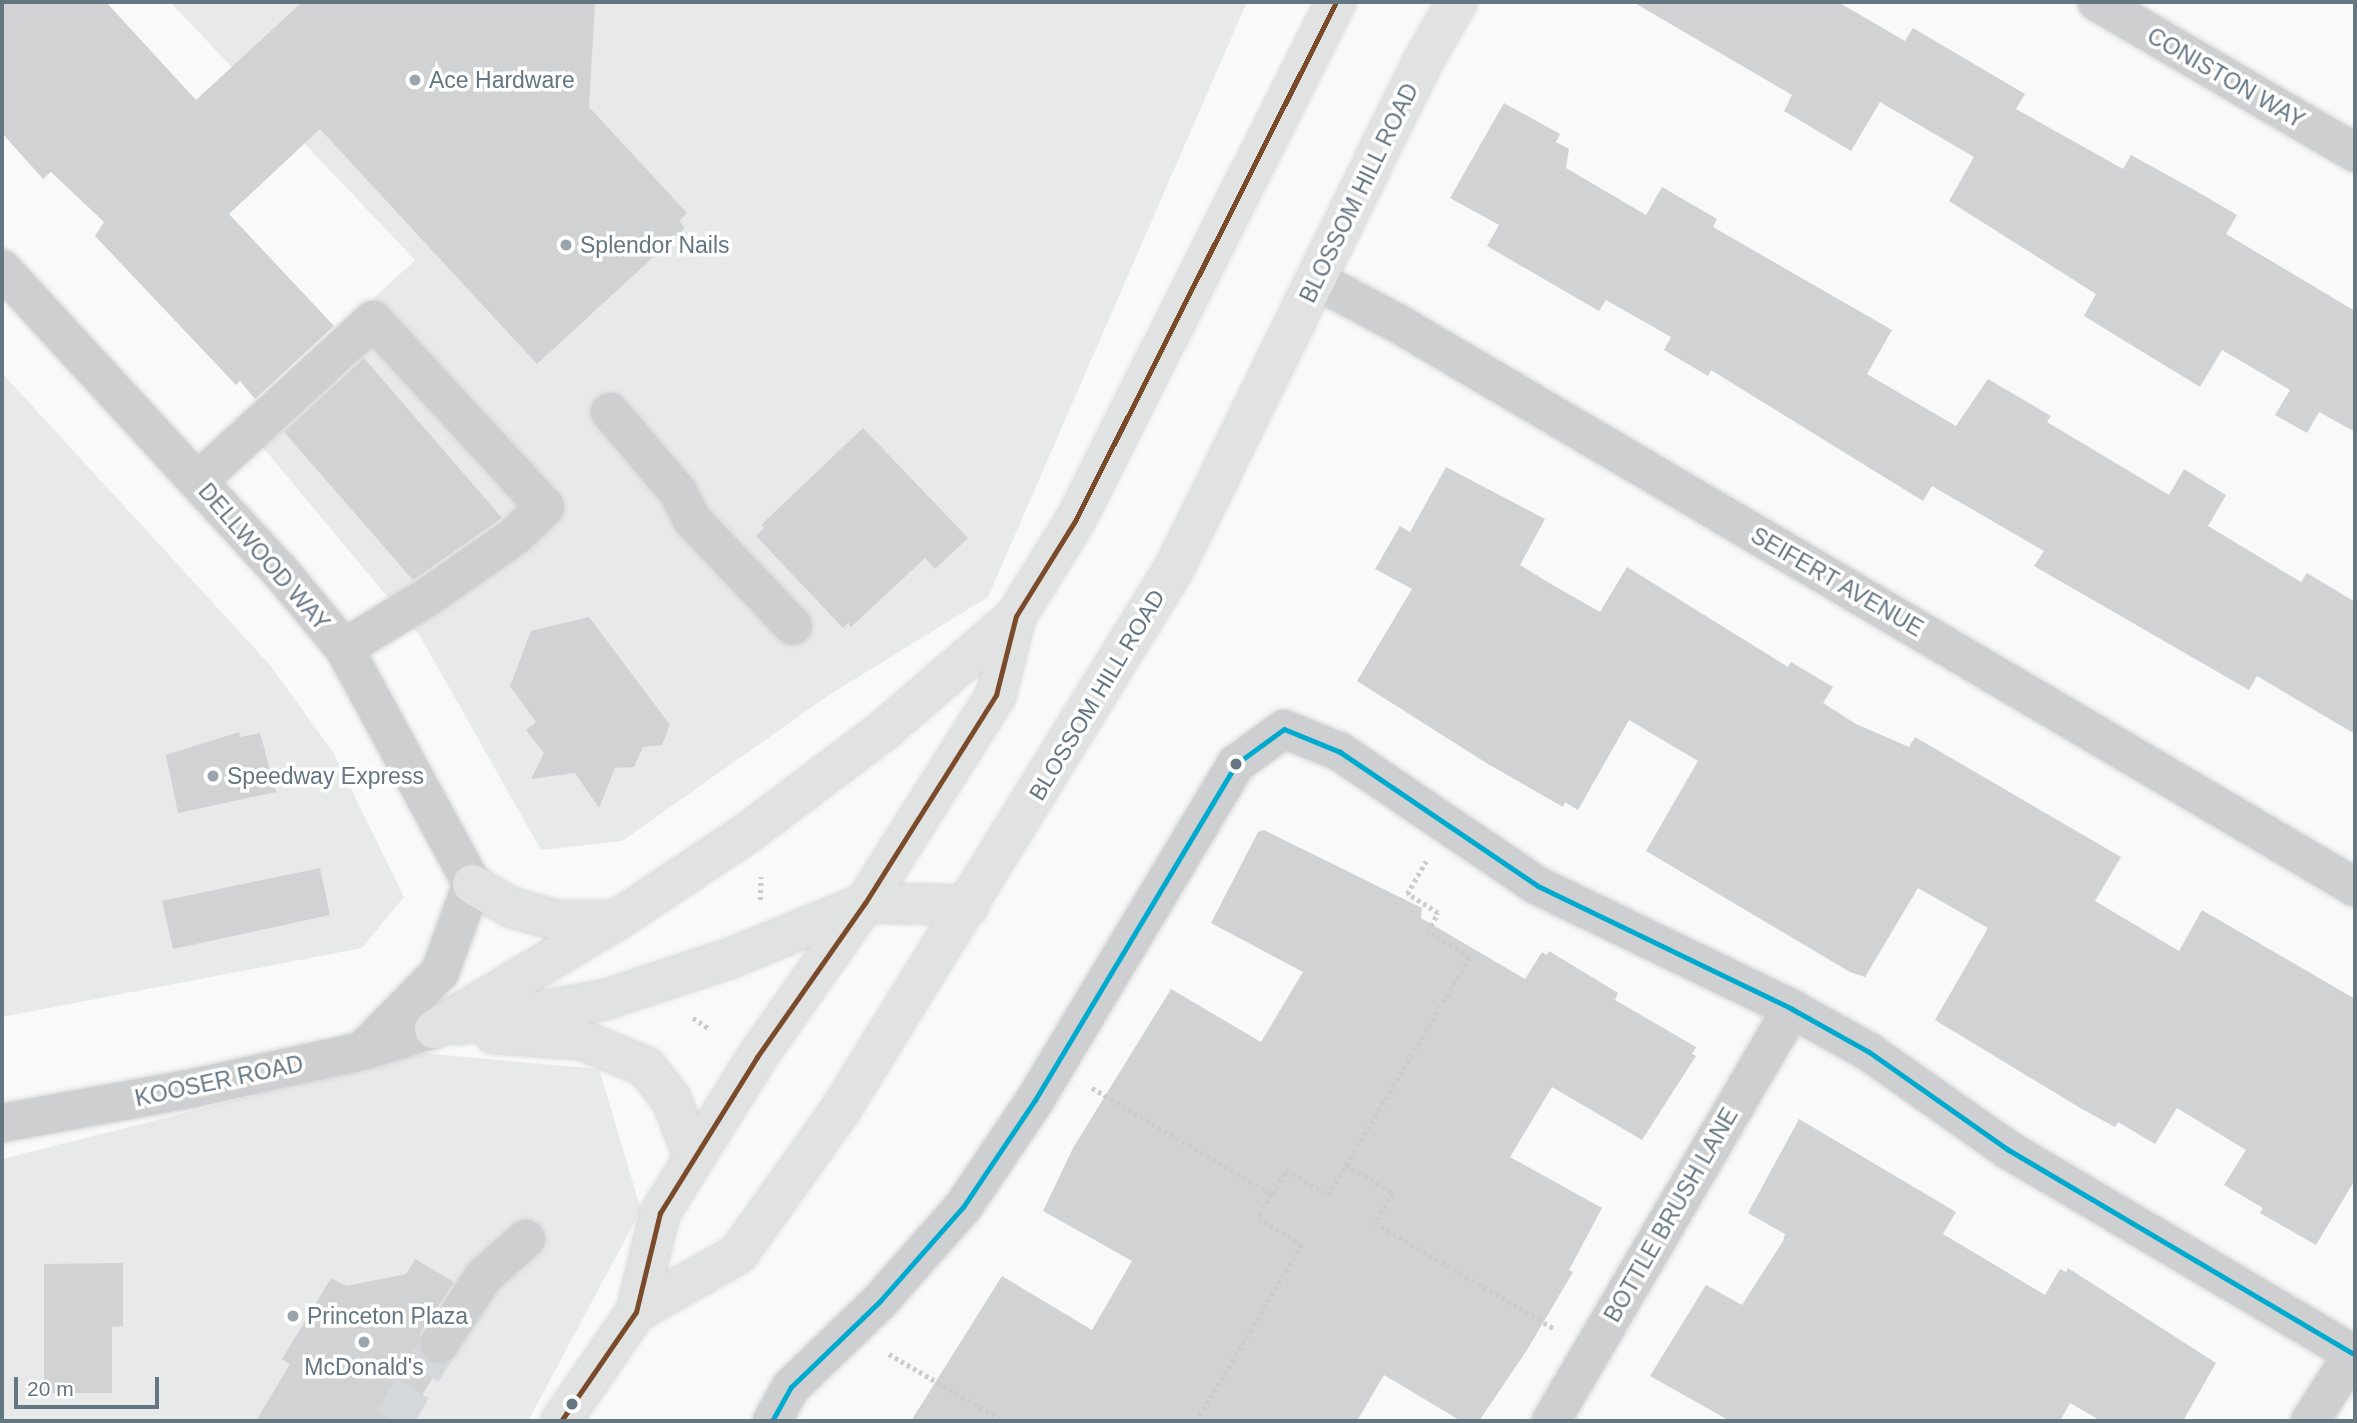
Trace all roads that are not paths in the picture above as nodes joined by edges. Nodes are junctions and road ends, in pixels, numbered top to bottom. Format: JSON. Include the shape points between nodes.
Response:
{"nodes":[{"id":1,"x":1336,"y":2,"type":"edge"},
{"id":2,"x":1457,"y":2,"type":"edge"},
{"id":3,"x":2097,"y":2,"type":"edge"},
{"id":4,"x":2355,"y":153,"type":"edge"},
{"id":5,"x":2,"y":269,"type":"edge"},
{"id":6,"x":1317,"y":280,"type":"junction"},
{"id":7,"x":610,"y":412,"type":"dead end"},
{"id":8,"x":198,"y":481,"type":"junction"},
{"id":9,"x":1017,"y":616,"type":"junction"},
{"id":10,"x":793,"y":626,"type":"dead end"},
{"id":11,"x":344,"y":648,"type":"junction"},
{"id":12,"x":472,"y":884,"type":"junction"},
{"id":13,"x":2355,"y":887,"type":"edge"},
{"id":14,"x":865,"y":903,"type":"junction"},
{"id":15,"x":969,"y":905,"type":"junction"},
{"id":16,"x":617,"y":920,"type":"junction"},
{"id":17,"x":1792,"y":1009,"type":"junction"},
{"id":18,"x":434,"y":1029,"type":"junction"},
{"id":19,"x":362,"y":1051,"type":"junction"},
{"id":20,"x":2,"y":1123,"type":"edge"},
{"id":21,"x":694,"y":1157,"type":"junction"},
{"id":22,"x":526,"y":1239,"type":"dead end"},
{"id":23,"x":636,"y":1312,"type":"junction"},
{"id":24,"x":439,"y":1344,"type":"tunnel mouth"},
{"id":25,"x":2354,"y":1352,"type":"edge"},
{"id":26,"x":561,"y":1421,"type":"edge"},
{"id":27,"x":772,"y":1421,"type":"edge"},
{"id":28,"x":1551,"y":1421,"type":"edge"},
{"id":29,"x":2310,"y":1421,"type":"edge"}],
"edges":[{"from":1,"to":9,"type":"main road","name":"BLOSSOM HILL ROAD","via":[[1081,508]]},
{"from":2,"to":6,"type":"main road","name":"BLOSSOM HILL ROAD"},
{"from":3,"to":4,"type":"street","name":"CONISTON WAY"},
{"from":5,"to":8,"type":"street","name":"DELLWOOD WAY"},
{"from":6,"to":13,"type":"street","name":"SEIFERT AVENUE"},
{"from":6,"to":15,"type":"main road","name":"BLOSSOM HILL ROAD","via":[[1175,568]]},
{"from":7,"to":10,"type":"street","via":[[678,492],[692,520]]},
{"from":8,"to":11,"type":"street","name":"DELLWOOD WAY"},
{"from":8,"to":11,"type":"street","via":[[373,320],[545,508],[515,536],[429,596]]},
{"from":9,"to":14,"type":"main road","name":"BLOSSOM HILL ROAD","via":[[996,695]]},
{"from":9,"to":16,"type":"main road","via":[[822,779]]},
{"from":11,"to":12,"type":"street","name":"DELLWOOD WAY"},
{"from":12,"to":16,"type":"main road","via":[[510,907],[555,920]]},
{"from":12,"to":19,"type":"street","via":[[440,972]]},
{"from":14,"to":15,"type":"main road"},
{"from":14,"to":18,"type":"main road","via":[[731,958],[604,1000]]},
{"from":14,"to":21,"type":"main road","name":"BLOSSOM HILL ROAD"},
{"from":15,"to":23,"type":"main road","name":"BLOSSOM HILL ROAD","via":[[841,1110],[738,1254]]},
{"from":16,"to":18,"type":"main road"},
{"from":17,"to":25,"type":"street","via":[[1869,1052],[2007,1149]]},
{"from":17,"to":27,"type":"street","via":[[1538,886],[1340,752],[1284,729],[1236,764],[1055,1067],[963,1207],[791,1387]]},
{"from":17,"to":28,"type":"street","name":"BOTTLE BRUSH LANE"},
{"from":18,"to":19,"type":"street","name":"KOOSER ROAD"},
{"from":18,"to":21,"type":"main road","via":[[582,1040],[619,1052],[646,1067],[671,1099]]},
{"from":19,"to":20,"type":"street","name":"KOOSER ROAD"},
{"from":21,"to":23,"type":"main road","name":"BLOSSOM HILL ROAD","via":[[660,1213]]},
{"from":22,"to":24,"type":"street","via":[[484,1276]]},
{"from":23,"to":26,"type":"main road","name":"BLOSSOM HILL ROAD"},
{"from":25,"to":29,"type":"street"}]}
